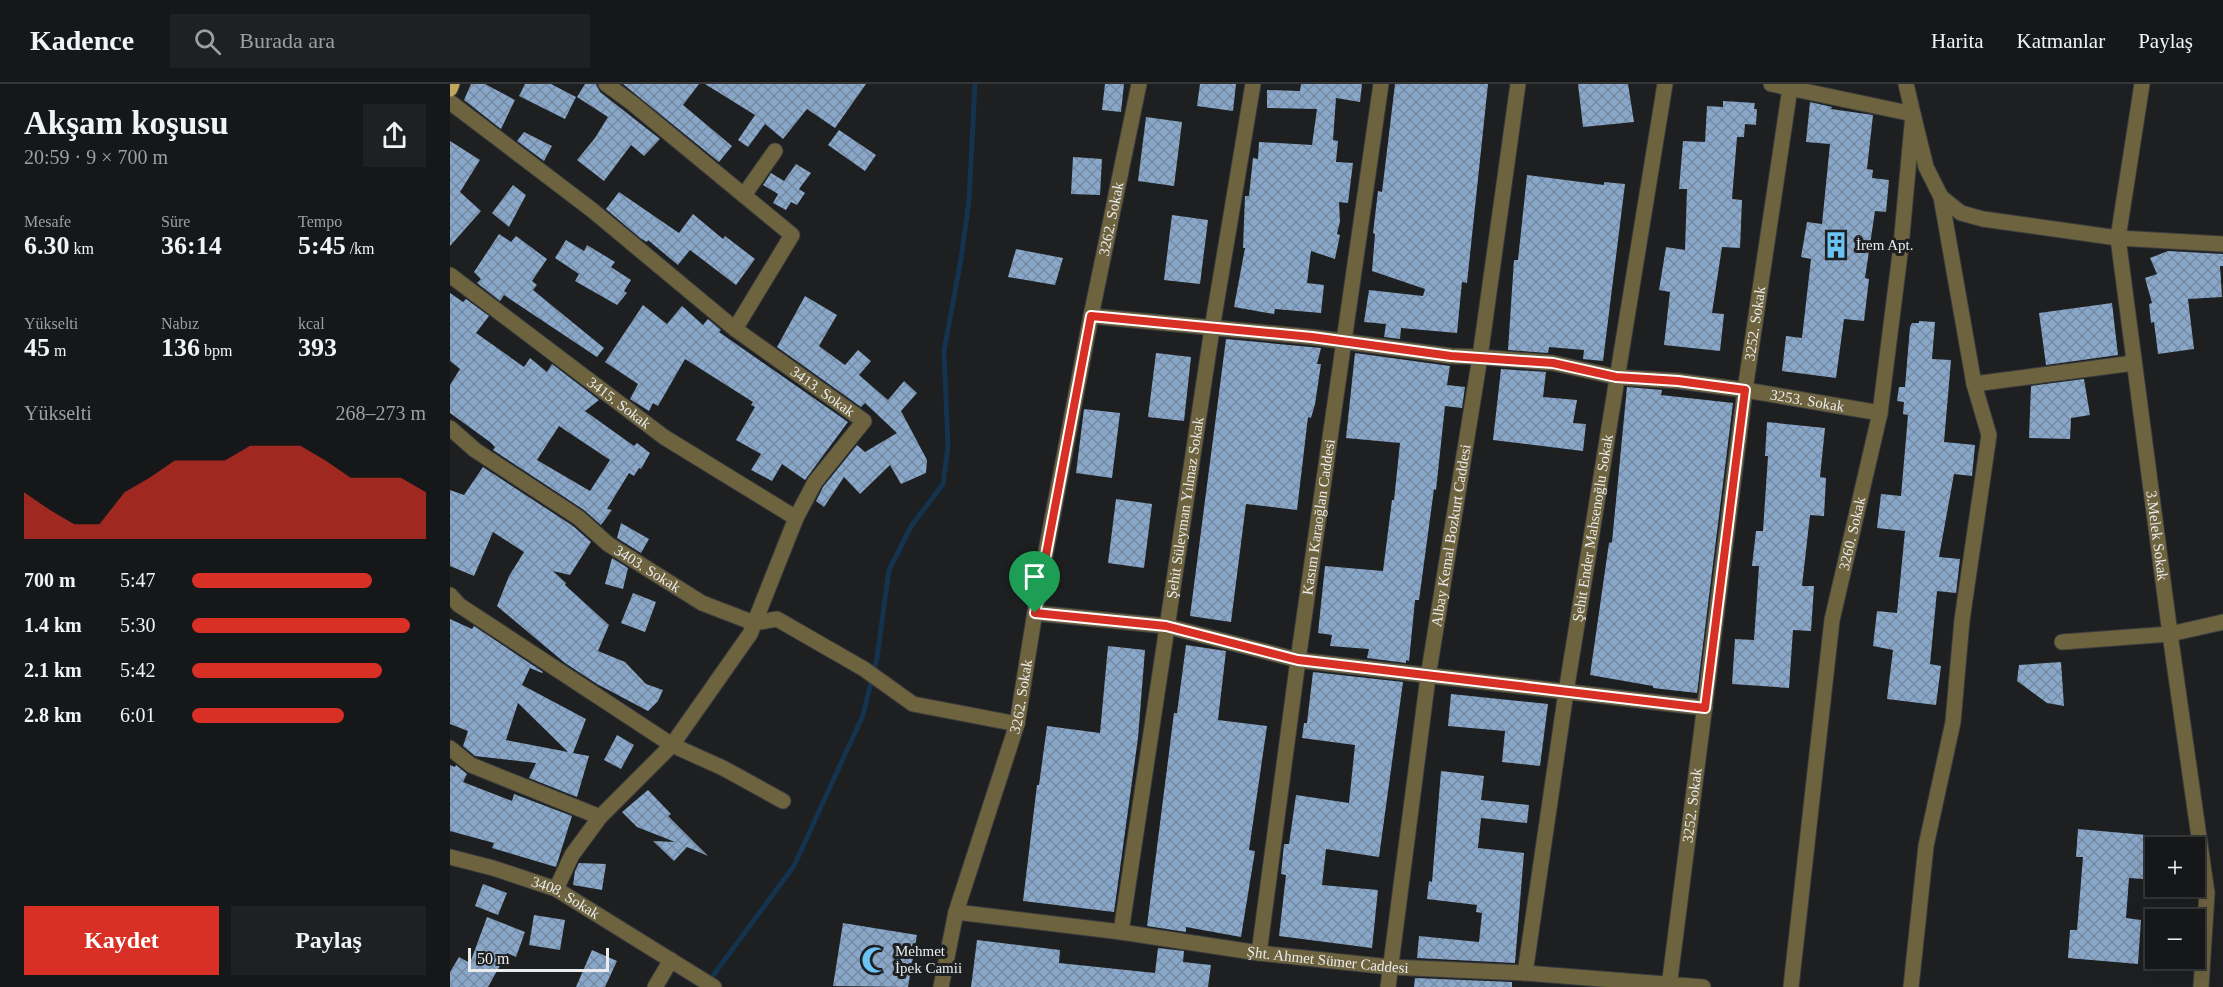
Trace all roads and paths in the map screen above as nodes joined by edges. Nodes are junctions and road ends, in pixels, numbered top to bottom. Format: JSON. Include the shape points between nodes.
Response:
{"nodes":[{"id":1,"x":452,"y":84,"type":"edge"},
{"id":2,"x":606,"y":84,"type":"edge"},
{"id":3,"x":1139,"y":84,"type":"edge"},
{"id":4,"x":1253,"y":84,"type":"edge"},
{"id":5,"x":1381,"y":84,"type":"edge"},
{"id":6,"x":1518,"y":84,"type":"edge"},
{"id":7,"x":1665,"y":84,"type":"edge"},
{"id":8,"x":1771,"y":84,"type":"edge"},
{"id":9,"x":1906,"y":84,"type":"edge"},
{"id":10,"x":2142,"y":84,"type":"edge"},
{"id":11,"x":1790,"y":88,"type":"junction"},
{"id":12,"x":450,"y":89,"type":"edge"},
{"id":13,"x":450,"y":102,"type":"edge"},
{"id":14,"x":1913,"y":114,"type":"junction"},
{"id":15,"x":775,"y":151,"type":"dead end"},
{"id":16,"x":744,"y":195,"type":"junction"},
{"id":17,"x":1941,"y":197,"type":"junction"},
{"id":18,"x":2118,"y":238,"type":"junction"},
{"id":19,"x":2223,"y":244,"type":"edge"},
{"id":20,"x":450,"y":274,"type":"edge"},
{"id":21,"x":1091,"y":316,"type":"junction"},
{"id":22,"x":735,"y":329,"type":"junction"},
{"id":23,"x":1212,"y":329,"type":"junction"},
{"id":24,"x":1343,"y":341,"type":"junction"},
{"id":25,"x":1480,"y":357,"type":"junction"},
{"id":26,"x":2134,"y":363,"type":"junction"},
{"id":27,"x":1616,"y":377,"type":"junction"},
{"id":28,"x":1974,"y":384,"type":"junction"},
{"id":29,"x":1745,"y":390,"type":"junction"},
{"id":30,"x":1880,"y":414,"type":"junction"},
{"id":31,"x":450,"y":428,"type":"edge"},
{"id":32,"x":796,"y":518,"type":"junction"},
{"id":33,"x":450,"y":595,"type":"edge"},
{"id":34,"x":1035,"y":613,"type":"junction"},
{"id":35,"x":2223,"y":622,"type":"edge"},
{"id":36,"x":754,"y":623,"type":"junction"},
{"id":37,"x":1166,"y":626,"type":"junction"},
{"id":38,"x":2170,"y":634,"type":"junction"},
{"id":39,"x":2062,"y":642,"type":"dead end"},
{"id":40,"x":1298,"y":660,"type":"junction"},
{"id":41,"x":1428,"y":677,"type":"junction"},
{"id":42,"x":1566,"y":692,"type":"junction"},
{"id":43,"x":1705,"y":708,"type":"junction"},
{"id":44,"x":1017,"y":724,"type":"junction"},
{"id":45,"x":672,"y":745,"type":"junction"},
{"id":46,"x":450,"y":748,"type":"edge"},
{"id":47,"x":783,"y":801,"type":"dead end"},
{"id":48,"x":600,"y":817,"type":"junction"},
{"id":49,"x":450,"y":857,"type":"edge"},
{"id":50,"x":556,"y":889,"type":"junction"},
{"id":51,"x":956,"y":912,"type":"junction"},
{"id":52,"x":1121,"y":933,"type":"junction"},
{"id":53,"x":1259,"y":953,"type":"junction"},
{"id":54,"x":671,"y":960,"type":"junction"},
{"id":55,"x":1390,"y":966,"type":"junction"},
{"id":56,"x":1525,"y":973,"type":"junction"},
{"id":57,"x":1669,"y":986,"type":"edge"},
{"id":58,"x":655,"y":987,"type":"edge"},
{"id":59,"x":714,"y":987,"type":"edge"},
{"id":60,"x":940,"y":987,"type":"edge"},
{"id":61,"x":1388,"y":987,"type":"edge"},
{"id":62,"x":1703,"y":987,"type":"edge"},
{"id":63,"x":1791,"y":987,"type":"edge"},
{"id":64,"x":1911,"y":987,"type":"edge"},
{"id":65,"x":2201,"y":987,"type":"edge"}],
"edges":[{"from":1,"to":12,"type":"main road"},
{"from":2,"to":16,"type":"street"},
{"from":3,"to":21,"type":"street","name":"3262. Sokak"},
{"from":4,"to":23,"type":"street","name":"Şehit Süleyman Yılmaz Sokak"},
{"from":5,"to":24,"type":"street","name":"Kasım Karaoğlan Caddesi"},
{"from":6,"to":25,"type":"street","name":"Albay Kemal Bozkurt Caddesi"},
{"from":7,"to":27,"type":"street","name":"Şehit Ender Mahsenoğlu Sokak"},
{"from":8,"to":11,"type":"street"},
{"from":9,"to":14,"type":"street","name":"3260. Sokak"},
{"from":10,"to":18,"type":"street","name":"3.Melek Sokak"},
{"from":11,"to":14,"type":"street"},
{"from":11,"to":29,"type":"street","name":"3252. Sokak"},
{"from":13,"to":22,"type":"street","name":"3413. Sokak","via":[[592,210]]},
{"from":14,"to":17,"type":"street","via":[[1926,167]]},
{"from":14,"to":30,"type":"street","name":"3260. Sokak"},
{"from":15,"to":16,"type":"street"},
{"from":16,"to":22,"type":"street","via":[[792,235]]},
{"from":17,"to":18,"type":"street","via":[[1961,213],[1983,219]]},
{"from":17,"to":28,"type":"street"},
{"from":18,"to":19,"type":"street"},
{"from":18,"to":26,"type":"street","name":"3.Melek Sokak"},
{"from":20,"to":32,"type":"street","name":"3415. Sokak","via":[[664,437]]},
{"from":21,"to":23,"type":"street","name":"3253. Sokak"},
{"from":21,"to":34,"type":"street","name":"3262. Sokak"},
{"from":22,"to":32,"type":"street","name":"3413. Sokak","via":[[864,421],[815,482]]},
{"from":23,"to":24,"type":"street","name":"3253. Sokak"},
{"from":23,"to":37,"type":"street","name":"Şehit Süleyman Yılmaz Sokak"},
{"from":24,"to":25,"type":"street","name":"3253. Sokak"},
{"from":24,"to":40,"type":"street","name":"Kasım Karaoğlan Caddesi"},
{"from":25,"to":27,"type":"street","name":"3253. Sokak","via":[[1553,363]]},
{"from":25,"to":41,"type":"street","name":"Albay Kemal Bozkurt Caddesi"},
{"from":26,"to":28,"type":"street"},
{"from":26,"to":38,"type":"street","name":"3.Melek Sokak"},
{"from":27,"to":29,"type":"street","name":"3253. Sokak"},
{"from":27,"to":42,"type":"street","name":"Şehit Ender Mahsenoğlu Sokak"},
{"from":28,"to":64,"type":"street","via":[[1989,435],[1962,620],[1953,723],[1926,846]]},
{"from":29,"to":30,"type":"street","name":"3253. Sokak"},
{"from":29,"to":43,"type":"street","name":"3252. Sokak"},
{"from":30,"to":63,"type":"street","name":"3260. Sokak","via":[[1832,620]]},
{"from":31,"to":36,"type":"street","name":"3403. Sokak","via":[[475,450],[579,518],[608,544],[702,603]]},
{"from":32,"to":36,"type":"street","name":"3413. Sokak"},
{"from":33,"to":45,"type":"street","via":[[459,605]]},
{"from":34,"to":37,"type":"street"},
{"from":34,"to":44,"type":"street","name":"3262. Sokak"},
{"from":35,"to":38,"type":"street"},
{"from":36,"to":44,"type":"street","name":"3403. Sokak","via":[[777,619],[864,669],[913,704]]},
{"from":36,"to":45,"type":"street","name":"3413. Sokak"},
{"from":37,"to":40,"type":"street"},
{"from":37,"to":52,"type":"street","name":"Şehit Süleyman Yılmaz Sokak"},
{"from":38,"to":39,"type":"street"},
{"from":38,"to":65,"type":"street","name":"3.Melek Sokak","via":[[2207,894]]},
{"from":40,"to":41,"type":"street"},
{"from":40,"to":53,"type":"street","name":"Kasım Karaoğlan Caddesi"},
{"from":41,"to":42,"type":"street"},
{"from":41,"to":55,"type":"street","name":"Albay Kemal Bozkurt Caddesi"},
{"from":42,"to":43,"type":"street"},
{"from":42,"to":56,"type":"street","name":"Şehit Ender Mahsenoğlu Sokak"},
{"from":43,"to":57,"type":"street","name":"3252. Sokak"},
{"from":44,"to":51,"type":"street","name":"3262. Sokak"},
{"from":45,"to":47,"type":"street"},
{"from":45,"to":48,"type":"street","name":"3413. Sokak"},
{"from":46,"to":48,"type":"street","via":[[471,765]]},
{"from":48,"to":50,"type":"street","name":"3413. Sokak","via":[[572,855]]},
{"from":49,"to":50,"type":"street","name":"3408. Sokak"},
{"from":50,"to":54,"type":"street","name":"3408. Sokak"},
{"from":51,"to":52,"type":"street","name":"Şht. Ahmet Sümer Caddesi"},
{"from":51,"to":60,"type":"street","name":"3262. Sokak"},
{"from":52,"to":53,"type":"street","name":"Şht. Ahmet Sümer Caddesi"},
{"from":53,"to":55,"type":"street","name":"Şht. Ahmet Sümer Caddesi"},
{"from":54,"to":58,"type":"street"},
{"from":54,"to":59,"type":"street","name":"3408. Sokak"},
{"from":55,"to":56,"type":"street","name":"Şht. Ahmet Sümer Caddesi"},
{"from":55,"to":61,"type":"street","name":"Albay Kemal Bozkurt Caddesi"},
{"from":56,"to":57,"type":"street","name":"Şht. Ahmet Sümer Caddesi"},
{"from":57,"to":62,"type":"street","name":"Şht. Ahmet Sümer Caddesi"}]}
